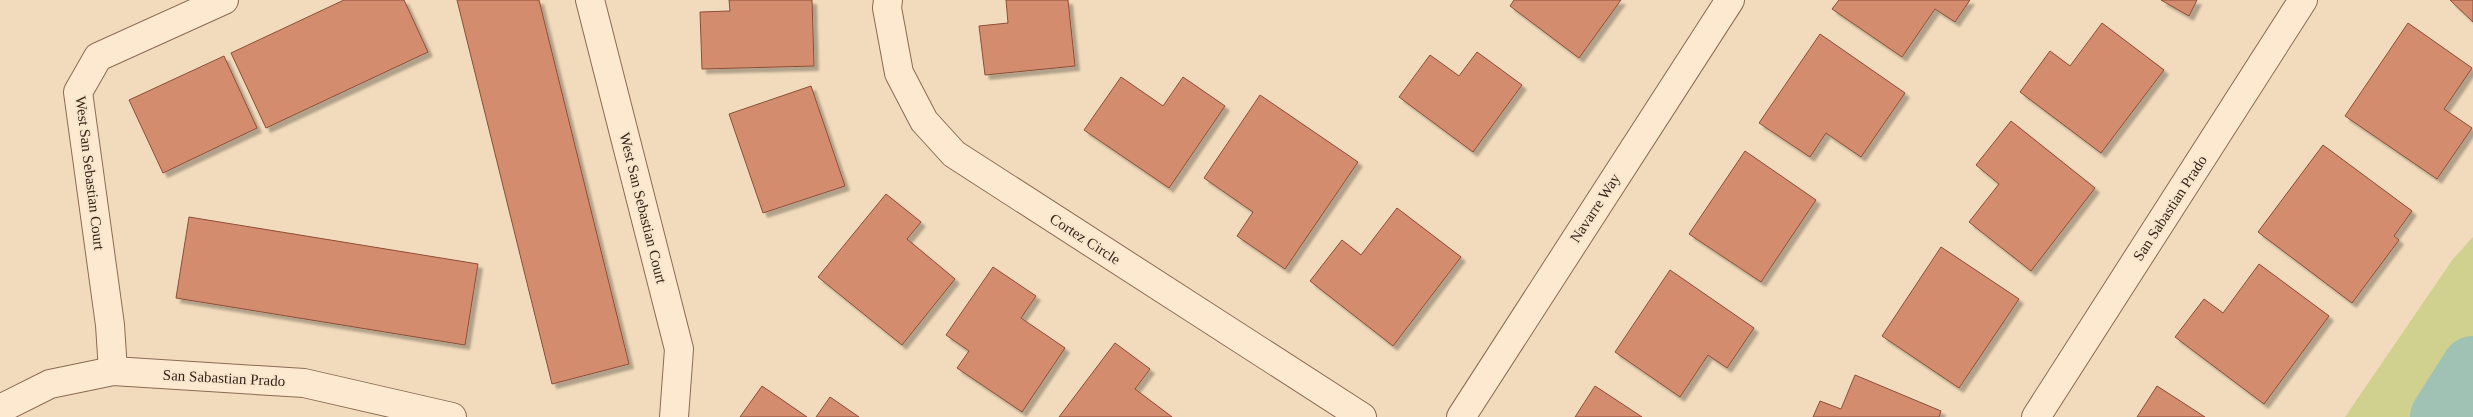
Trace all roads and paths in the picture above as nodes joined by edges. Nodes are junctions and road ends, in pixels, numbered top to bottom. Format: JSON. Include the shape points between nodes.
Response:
{"nodes":[{"id":1,"x":224,"y":0,"type":"edge"},
{"id":2,"x":590,"y":0,"type":"edge"},
{"id":3,"x":888,"y":0,"type":"edge"},
{"id":4,"x":1730,"y":0,"type":"edge"},
{"id":5,"x":2303,"y":0,"type":"edge"},
{"id":6,"x":113,"y":371,"type":"junction"},
{"id":7,"x":0,"y":410,"type":"edge"},
{"id":8,"x":452,"y":417,"type":"edge"},
{"id":9,"x":674,"y":417,"type":"edge"},
{"id":10,"x":1362,"y":417,"type":"edge"},
{"id":11,"x":1460,"y":417,"type":"edge"},
{"id":12,"x":2036,"y":417,"type":"edge"}],
"edges":[{"from":1,"to":6,"type":"street","name":"West San Sebastian Court","via":[[98,57],[78,92],[110,325]]},
{"from":2,"to":9,"type":"street","name":"West San Sebastian Court","via":[[679,350]]},
{"from":3,"to":10,"type":"street","name":"Cortez Circle","via":[[899,72],[924,121],[954,154]]},
{"from":4,"to":11,"type":"street","name":"Navarre Way"},
{"from":5,"to":12,"type":"street","name":"San Sabastian Prado"},
{"from":6,"to":7,"type":"street","name":"San Sabastian Prado","via":[[50,384]]},
{"from":6,"to":8,"type":"street","name":"San Sabastian Prado","via":[[304,382]]}]}
